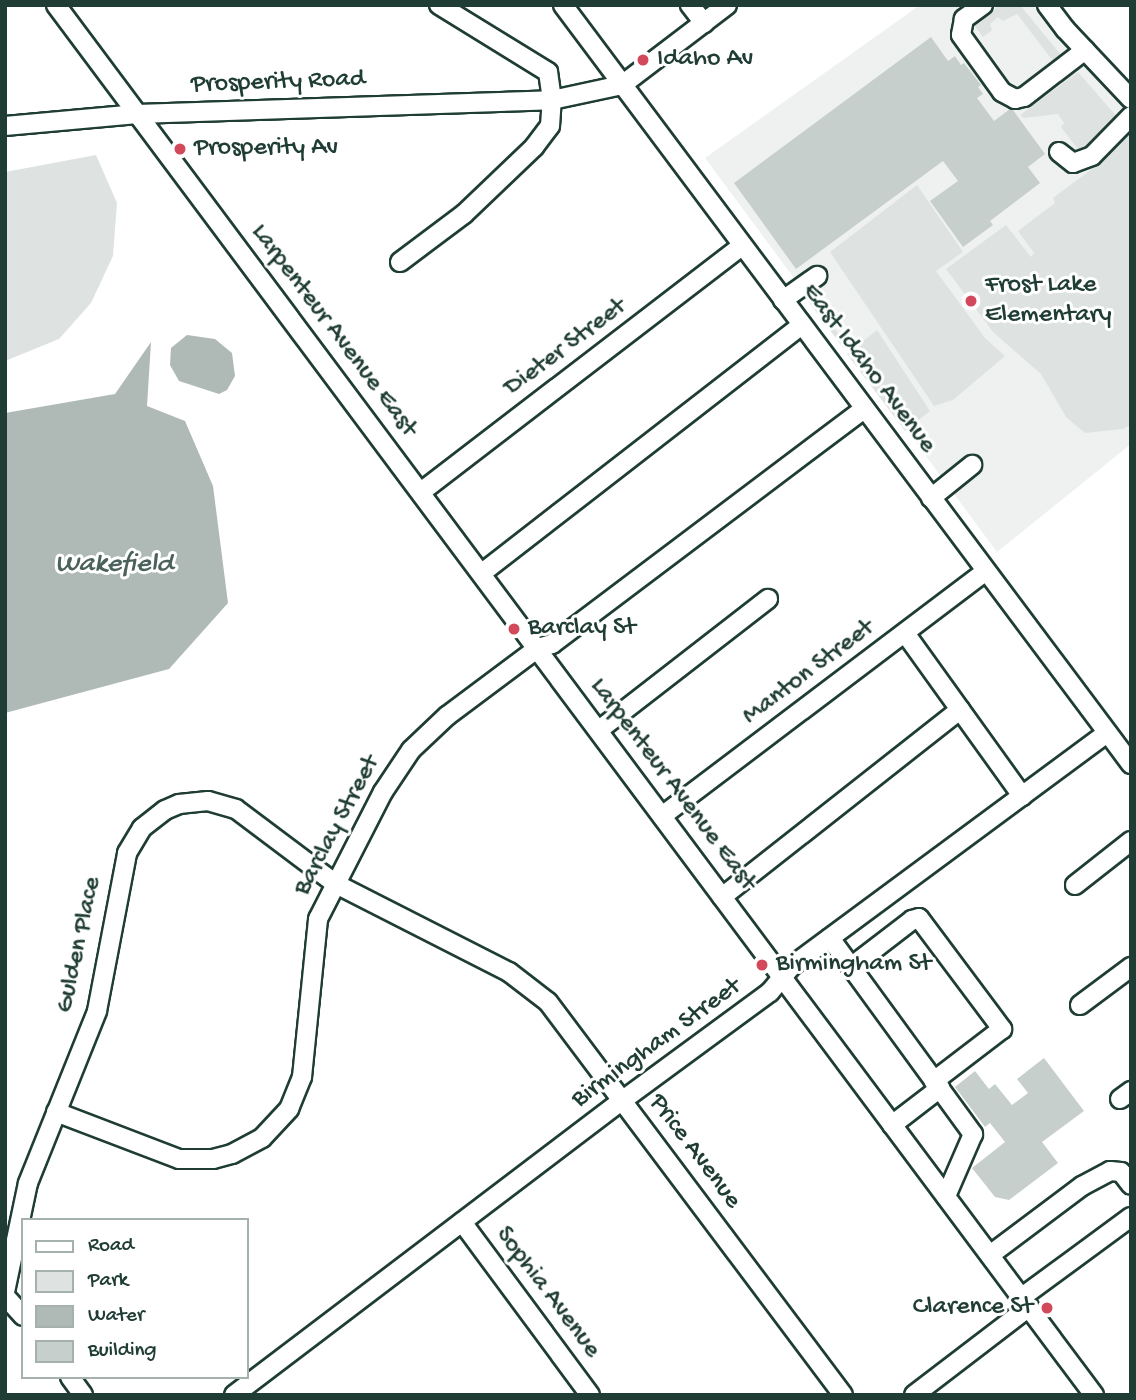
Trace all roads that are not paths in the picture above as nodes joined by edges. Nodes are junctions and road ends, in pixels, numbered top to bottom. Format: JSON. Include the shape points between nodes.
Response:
{"nodes":[{"id":1,"x":56,"y":5,"type":"edge"},
{"id":2,"x":439,"y":5,"type":"edge"},
{"id":3,"x":563,"y":5,"type":"edge"},
{"id":4,"x":690,"y":5,"type":"edge"},
{"id":5,"x":727,"y":5,"type":"edge"},
{"id":6,"x":983,"y":5,"type":"edge"},
{"id":7,"x":1056,"y":8,"type":"edge"},
{"id":8,"x":704,"y":23,"type":"junction"},
{"id":9,"x":1085,"y":50,"type":"junction"},
{"id":10,"x":622,"y":85,"type":"junction"},
{"id":11,"x":1129,"y":93,"type":"edge"},
{"id":12,"x":552,"y":100,"type":"junction"},
{"id":13,"x":137,"y":114,"type":"junction"},
{"id":14,"x":1131,"y":116,"type":"edge"},
{"id":15,"x":5,"y":126,"type":"edge"},
{"id":16,"x":1059,"y":152,"type":"dead end"},
{"id":17,"x":743,"y":246,"type":"junction"},
{"id":18,"x":400,"y":262,"type":"dead end"},
{"id":19,"x":817,"y":276,"type":"dead end"},
{"id":20,"x":783,"y":300,"type":"junction"},
{"id":21,"x":802,"y":325,"type":"junction"},
{"id":22,"x":864,"y":409,"type":"junction"},
{"id":23,"x":972,"y":465,"type":"dead end"},
{"id":24,"x":421,"y":492,"type":"junction"},
{"id":25,"x":931,"y":498,"type":"junction"},
{"id":26,"x":986,"y":571,"type":"junction"},
{"id":27,"x":482,"y":573,"type":"junction"},
{"id":28,"x":768,"y":599,"type":"dead end"},
{"id":29,"x":905,"y":633,"type":"junction"},
{"id":30,"x":538,"y":648,"type":"junction"},
{"id":31,"x":960,"y":710,"type":"junction"},
{"id":32,"x":598,"y":730,"type":"junction"},
{"id":33,"x":1107,"y":733,"type":"junction"},
{"id":34,"x":1131,"y":764,"type":"edge"},
{"id":35,"x":1022,"y":796,"type":"junction"},
{"id":36,"x":662,"y":816,"type":"junction"},
{"id":37,"x":1131,"y":841,"type":"edge"},
{"id":38,"x":336,"y":884,"type":"junction"},
{"id":39,"x":1075,"y":885,"type":"dead end"},
{"id":40,"x":722,"y":897,"type":"junction"},
{"id":41,"x":830,"y":938,"type":"junction"},
{"id":42,"x":851,"y":967,"type":"junction"},
{"id":43,"x":1131,"y":967,"type":"edge"},
{"id":44,"x":782,"y":978,"type":"junction"},
{"id":45,"x":1080,"y":1005,"type":"dead end"},
{"id":46,"x":937,"y":1084,"type":"junction"},
{"id":47,"x":623,"y":1100,"type":"junction"},
{"id":48,"x":56,"y":1112,"type":"junction"},
{"id":49,"x":892,"y":1125,"type":"junction"},
{"id":50,"x":1131,"y":1185,"type":"edge"},
{"id":51,"x":946,"y":1196,"type":"junction"},
{"id":52,"x":1131,"y":1217,"type":"edge"},
{"id":53,"x":23,"y":1218,"type":"edge"},
{"id":54,"x":461,"y":1222,"type":"junction"},
{"id":55,"x":21,"y":1233,"type":"edge"},
{"id":56,"x":990,"y":1255,"type":"junction"},
{"id":57,"x":1026,"y":1302,"type":"junction"},
{"id":58,"x":11,"y":1305,"type":"edge"},
{"id":59,"x":584,"y":1392,"type":"edge"},
{"id":60,"x":234,"y":1395,"type":"edge"},
{"id":61,"x":843,"y":1395,"type":"edge"},
{"id":62,"x":914,"y":1395,"type":"edge"},
{"id":63,"x":1094,"y":1395,"type":"edge"}],
"edges":[{"from":1,"to":13,"type":"street","name":"Larpenteur Avenue East"},
{"from":2,"to":12,"type":"street","via":[[548,72]]},
{"from":3,"to":10,"type":"street","name":"East Idaho Avenue"},
{"from":4,"to":8,"type":"street"},
{"from":5,"to":8,"type":"street"},
{"from":6,"to":9,"type":"street","via":[[964,19],[961,36],[1002,92],[1014,99],[1024,97]]},
{"from":7,"to":9,"type":"street"},
{"from":8,"to":10,"type":"street"},
{"from":9,"to":11,"type":"street"},
{"from":10,"to":12,"type":"street","name":"Prosperity Road"},
{"from":10,"to":17,"type":"street","name":"East Idaho Avenue"},
{"from":12,"to":13,"type":"street","name":"Prosperity Road"},
{"from":12,"to":18,"type":"street","via":[[550,126],[534,147],[464,214]]},
{"from":13,"to":15,"type":"street","name":"Prosperity Road"},
{"from":13,"to":24,"type":"street","name":"Larpenteur Avenue East"},
{"from":14,"to":16,"type":"street","via":[[1092,156],[1073,163]]},
{"from":17,"to":20,"type":"street","name":"East Idaho Avenue"},
{"from":17,"to":24,"type":"street","name":"Dieter Street"},
{"from":19,"to":20,"type":"street"},
{"from":20,"to":21,"type":"street","name":"East Idaho Avenue"},
{"from":21,"to":22,"type":"street","name":"East Idaho Avenue"},
{"from":21,"to":27,"type":"street"},
{"from":22,"to":25,"type":"street","name":"East Idaho Avenue"},
{"from":22,"to":30,"type":"street","name":"Barclay Street","via":[[552,644]]},
{"from":23,"to":25,"type":"street"},
{"from":24,"to":27,"type":"street","name":"Larpenteur Avenue East"},
{"from":25,"to":26,"type":"street","name":"East Idaho Avenue"},
{"from":26,"to":29,"type":"street","name":"Manton Street"},
{"from":26,"to":33,"type":"street","name":"East Idaho Avenue"},
{"from":27,"to":30,"type":"street","name":"Larpenteur Avenue East"},
{"from":28,"to":32,"type":"street"},
{"from":29,"to":31,"type":"street"},
{"from":29,"to":36,"type":"street","name":"Manton Street"},
{"from":30,"to":32,"type":"street","name":"Larpenteur Avenue East"},
{"from":30,"to":38,"type":"street","name":"Barclay Street","via":[[446,716],[411,750],[383,792]]},
{"from":31,"to":35,"type":"street"},
{"from":31,"to":40,"type":"street"},
{"from":32,"to":36,"type":"street","name":"Larpenteur Avenue East"},
{"from":33,"to":34,"type":"street","name":"East Idaho Avenue"},
{"from":33,"to":35,"type":"street","name":"Birmingham Street"},
{"from":35,"to":41,"type":"street","name":"Birmingham Street"},
{"from":36,"to":40,"type":"street","name":"Larpenteur Avenue East"},
{"from":37,"to":39,"type":"street"},
{"from":38,"to":47,"type":"street","name":"Price Avenue","via":[[530,986],[566,1024]]},
{"from":38,"to":48,"type":"street","name":"Barclay Street","via":[[318,919],[302,1077],[289,1109],[262,1138],[223,1157],[179,1159]]},
{"from":38,"to":48,"type":"street","name":"Gulden Place","via":[[249,817],[223,804],[179,804],[153,818],[127,853],[97,1012]]},
{"from":40,"to":44,"type":"street","name":"Larpenteur Avenue East"},
{"from":41,"to":42,"type":"street"},
{"from":41,"to":44,"type":"street","name":"Birmingham Street"},
{"from":42,"to":46,"type":"street"},
{"from":42,"to":46,"type":"street","via":[[919,918],[1002,1029]]},
{"from":43,"to":45,"type":"street"},
{"from":44,"to":47,"type":"street","name":"Birmingham Street","via":[[770,992]]},
{"from":44,"to":49,"type":"street","name":"Larpenteur Avenue East"},
{"from":46,"to":49,"type":"street"},
{"from":46,"to":51,"type":"street","via":[[973,1134]]},
{"from":47,"to":54,"type":"street","name":"Birmingham Street"},
{"from":47,"to":61,"type":"street","name":"Price Avenue"},
{"from":48,"to":53,"type":"street","name":"Gulden Place","via":[[28,1183]]},
{"from":49,"to":51,"type":"street","name":"Larpenteur Avenue East"},
{"from":50,"to":56,"type":"street","via":[[1121,1172],[1110,1171],[1082,1186]]},
{"from":51,"to":56,"type":"street","name":"Larpenteur Avenue East"},
{"from":52,"to":57,"type":"street"},
{"from":54,"to":59,"type":"street","name":"Sophia Avenue"},
{"from":54,"to":60,"type":"street","name":"Birmingham Street"},
{"from":55,"to":58,"type":"street","name":"Gulden Place"},
{"from":56,"to":57,"type":"street","name":"Larpenteur Avenue East"},
{"from":57,"to":62,"type":"street"},
{"from":57,"to":63,"type":"street","name":"Larpenteur Avenue East"}]}
